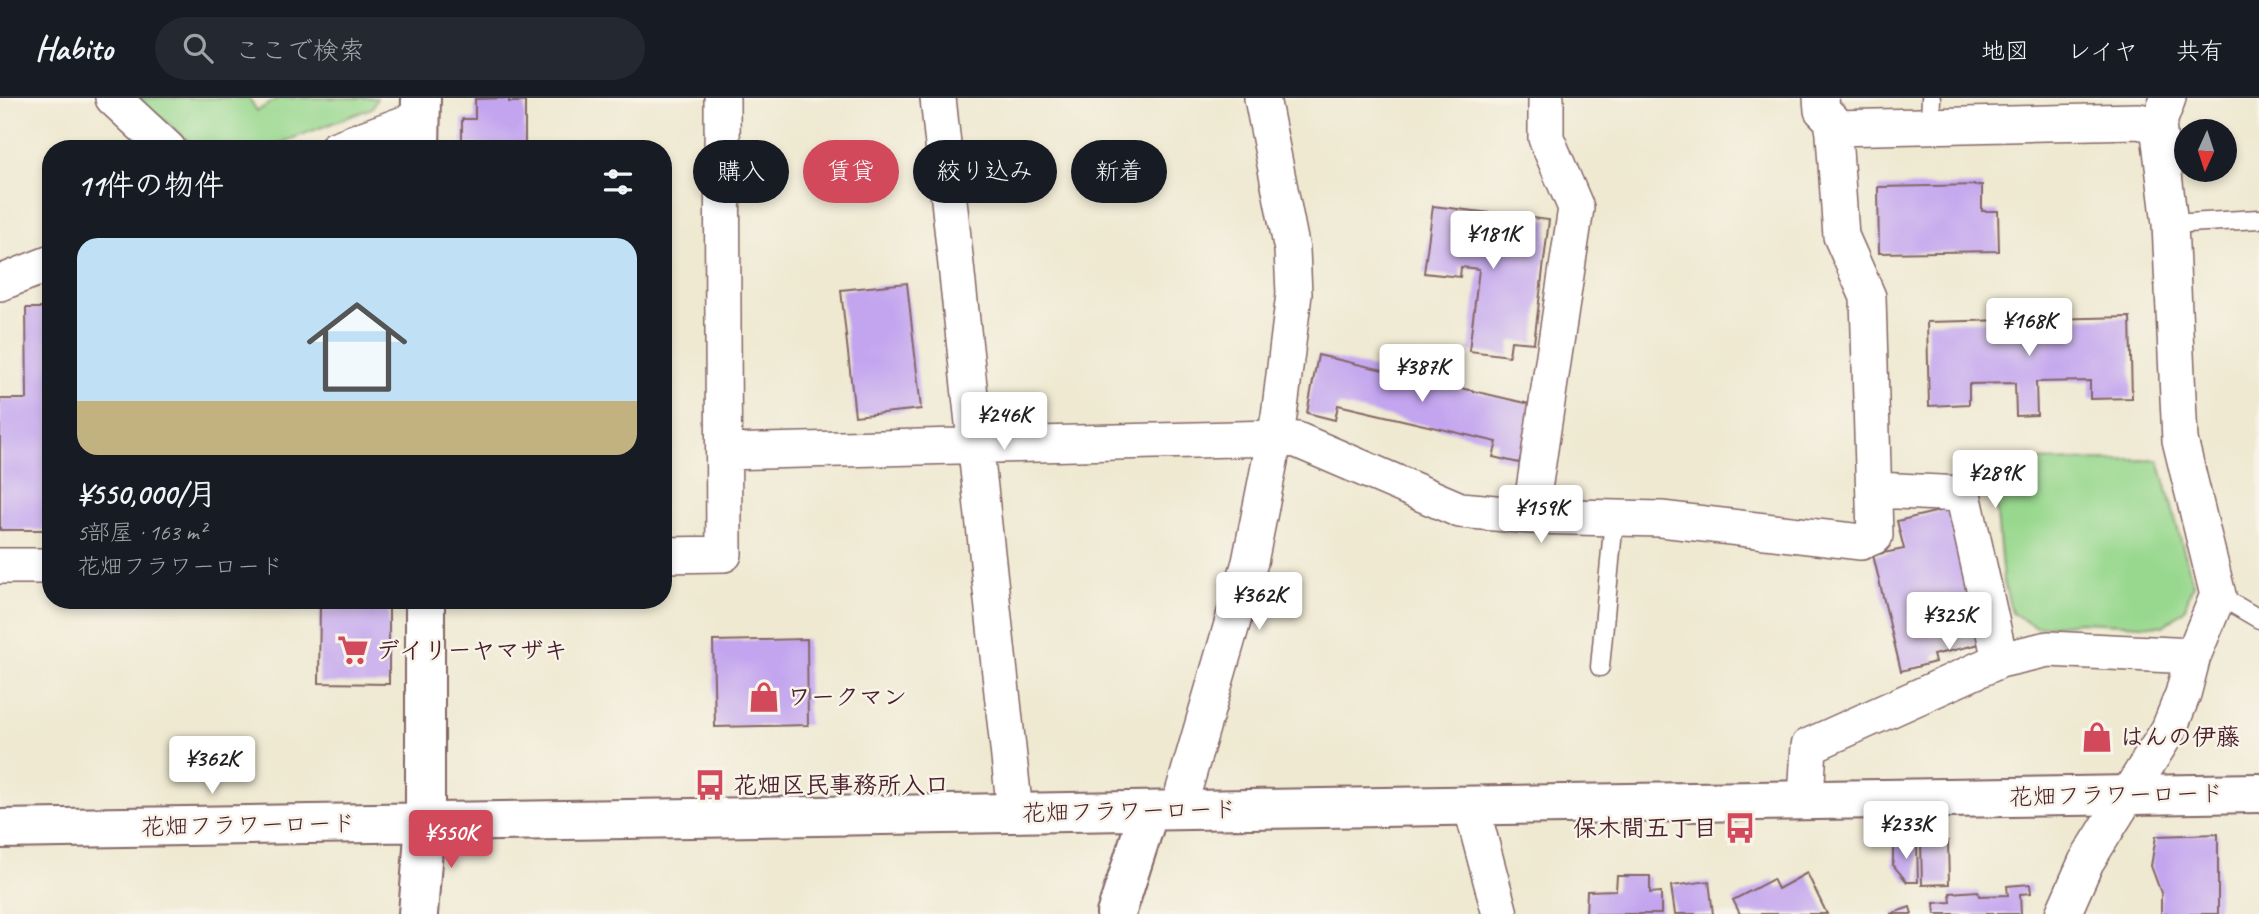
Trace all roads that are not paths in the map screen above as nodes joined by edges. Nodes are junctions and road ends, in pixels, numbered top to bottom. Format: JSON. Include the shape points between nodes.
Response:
{"nodes":[{"id":1,"x":113,"y":98,"type":"edge"},
{"id":2,"x":722,"y":98,"type":"edge"},
{"id":3,"x":938,"y":98,"type":"edge"},
{"id":4,"x":1262,"y":98,"type":"edge"},
{"id":5,"x":1546,"y":98,"type":"edge"},
{"id":6,"x":1931,"y":111,"type":"edge"},
{"id":7,"x":2163,"y":111,"type":"edge"},
{"id":8,"x":1827,"y":113,"type":"edge"},
{"id":9,"x":420,"y":121,"type":"edge"},
{"id":10,"x":158,"y":140,"type":"edge"},
{"id":11,"x":363,"y":140,"type":"edge"},
{"id":12,"x":2259,"y":219,"type":"edge"},
{"id":13,"x":2170,"y":224,"type":"junction"},
{"id":14,"x":42,"y":266,"type":"edge"},
{"id":15,"x":0,"y":283,"type":"edge"},
{"id":16,"x":1274,"y":438,"type":"junction"},
{"id":17,"x":976,"y":448,"type":"junction"},
{"id":18,"x":724,"y":453,"type":"junction"},
{"id":19,"x":1875,"y":490,"type":"junction"},
{"id":20,"x":1530,"y":516,"type":"junction"},
{"id":21,"x":1614,"y":519,"type":"junction"},
{"id":22,"x":672,"y":555,"type":"edge"},
{"id":23,"x":0,"y":566,"type":"edge"},
{"id":24,"x":42,"y":566,"type":"edge"},
{"id":25,"x":2218,"y":595,"type":"junction"},
{"id":26,"x":425,"y":609,"type":"edge"},
{"id":27,"x":2259,"y":619,"type":"edge"},
{"id":28,"x":2193,"y":656,"type":"junction"},
{"id":29,"x":2000,"y":660,"type":"junction"},
{"id":30,"x":1600,"y":667,"type":"dead end"},
{"id":31,"x":2259,"y":793,"type":"edge"},
{"id":32,"x":2125,"y":795,"type":"junction"},
{"id":33,"x":1806,"y":800,"type":"junction"},
{"id":34,"x":1471,"y":806,"type":"junction"},
{"id":35,"x":1163,"y":810,"type":"junction"},
{"id":36,"x":1015,"y":813,"type":"junction"},
{"id":37,"x":425,"y":822,"type":"junction"},
{"id":38,"x":0,"y":829,"type":"edge"},
{"id":39,"x":418,"y":914,"type":"edge"},
{"id":40,"x":1116,"y":914,"type":"edge"},
{"id":41,"x":1500,"y":914,"type":"edge"},
{"id":42,"x":2063,"y":914,"type":"edge"}],
"edges":[{"from":1,"to":10,"type":"street"},
{"from":2,"to":18,"type":"street"},
{"from":3,"to":17,"type":"street"},
{"from":4,"to":16,"type":"street","via":[[1292,250],[1294,294]]},
{"from":5,"to":20,"type":"street","via":[[1546,138],[1576,208]]},
{"from":6,"to":7,"type":"street","via":[[2138,121]]},
{"from":6,"to":8,"type":"street"},
{"from":7,"to":13,"type":"street"},
{"from":8,"to":19,"type":"street","via":[[1841,236],[1868,297]]},
{"from":9,"to":11,"type":"street"},
{"from":12,"to":13,"type":"lane"},
{"from":13,"to":25,"type":"street","via":[[2180,440]]},
{"from":14,"to":15,"type":"street"},
{"from":16,"to":17,"type":"street"},
{"from":16,"to":20,"type":"street","via":[[1297,440],[1460,510]]},
{"from":16,"to":35,"type":"street","via":[[1250,562]]},
{"from":17,"to":18,"type":"street"},
{"from":17,"to":36,"type":"street"},
{"from":18,"to":22,"type":"street","via":[[724,554]]},
{"from":19,"to":21,"type":"street","via":[[1875,536],[1861,542],[1661,519]]},
{"from":19,"to":29,"type":"street","via":[[1963,494]]},
{"from":20,"to":21,"type":"street"},
{"from":21,"to":30,"type":"lane"},
{"from":23,"to":24,"type":"street"},
{"from":25,"to":27,"type":"lane"},
{"from":25,"to":28,"type":"street"},
{"from":26,"to":37,"type":"street"},
{"from":28,"to":29,"type":"street","via":[[2048,649]]},
{"from":28,"to":32,"type":"street","via":[[2169,729]]},
{"from":29,"to":33,"type":"street","via":[[1810,746]]},
{"from":31,"to":32,"type":"street","name":"花畑フラワーロード"},
{"from":32,"to":33,"type":"street","name":"花畑フラワーロード"},
{"from":32,"to":42,"type":"street","via":[[2085,862]]},
{"from":33,"to":34,"type":"street","name":"花畑フラワーロード"},
{"from":34,"to":35,"type":"street","name":"花畑フラワーロード"},
{"from":34,"to":41,"type":"street"},
{"from":35,"to":36,"type":"street","name":"花畑フラワーロード"},
{"from":35,"to":40,"type":"street"},
{"from":36,"to":37,"type":"street","name":"花畑フラワーロード"},
{"from":37,"to":38,"type":"street","name":"花畑フラワーロード"},
{"from":37,"to":39,"type":"street"}]}
